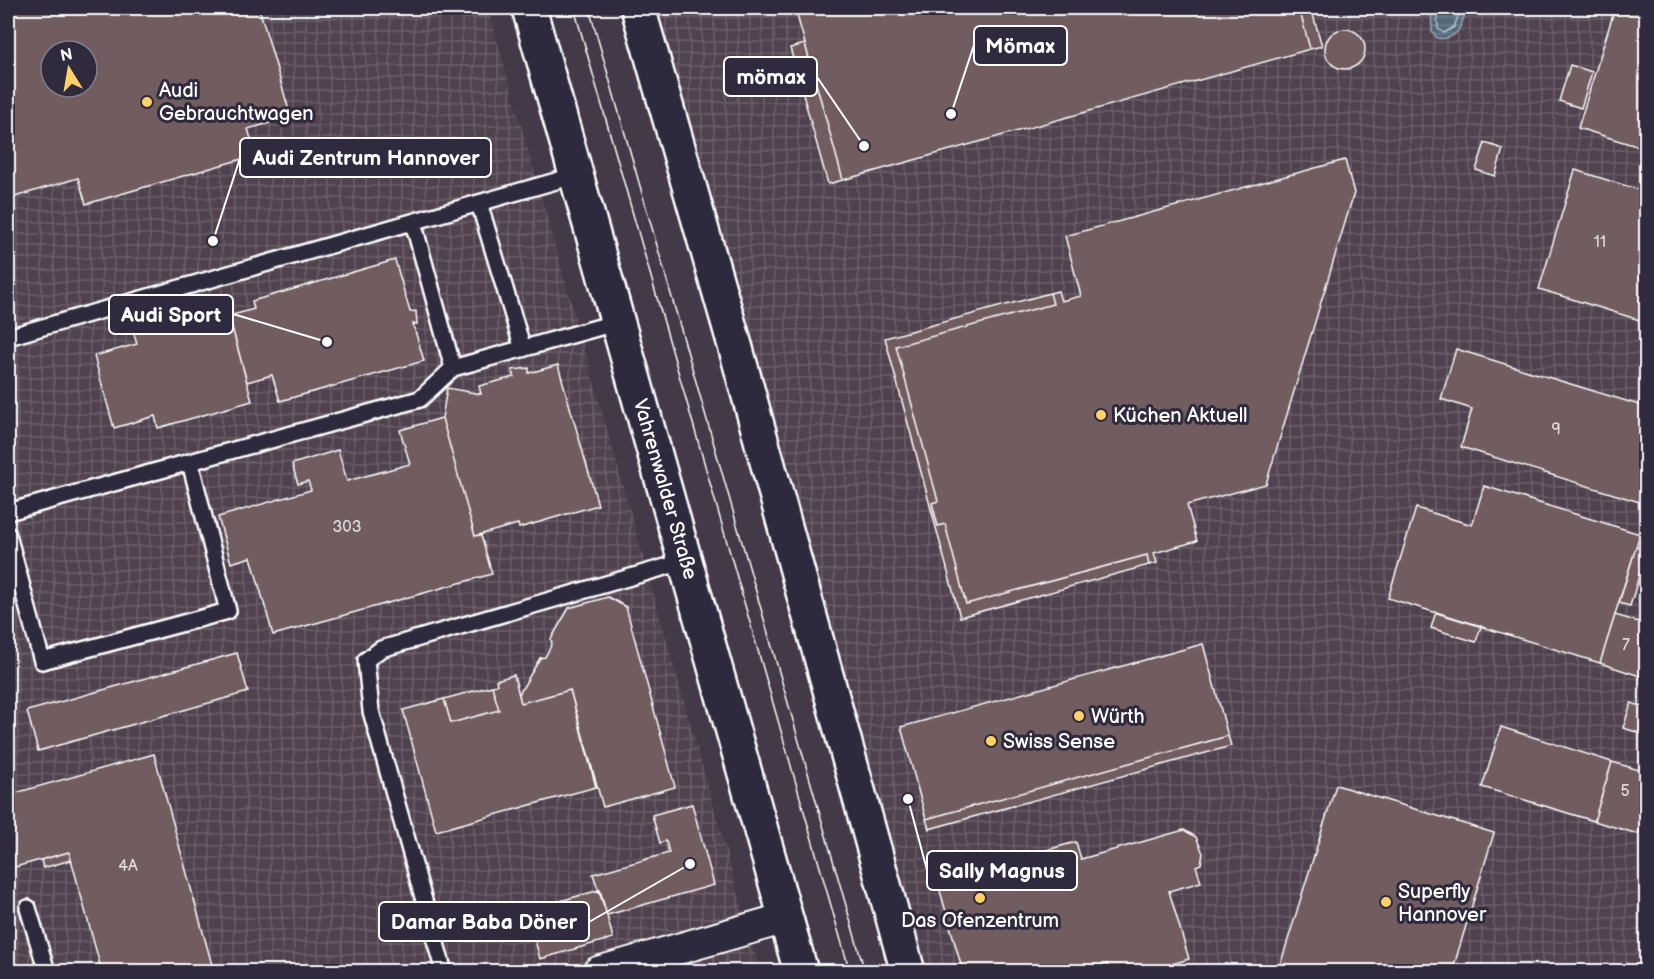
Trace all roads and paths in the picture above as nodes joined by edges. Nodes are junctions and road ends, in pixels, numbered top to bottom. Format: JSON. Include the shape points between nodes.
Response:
{"nodes":[{"id":1,"x":530,"y":8,"type":"edge"},
{"id":2,"x":638,"y":8,"type":"edge"},
{"id":3,"x":577,"y":175,"type":"junction"},
{"id":4,"x":479,"y":203,"type":"junction"},
{"id":5,"x":413,"y":222,"type":"junction"},
{"id":6,"x":618,"y":322,"type":"junction"},
{"id":7,"x":8,"y":337,"type":"edge"},
{"id":8,"x":523,"y":349,"type":"junction"},
{"id":9,"x":453,"y":368,"type":"junction"},
{"id":10,"x":190,"y":462,"type":"junction"},
{"id":11,"x":8,"y":512,"type":"edge"},
{"id":12,"x":8,"y":535,"type":"edge"},
{"id":13,"x":686,"y":561,"type":"junction"},
{"id":14,"x":28,"y":908,"type":"dead end"},
{"id":15,"x":786,"y":918,"type":"junction"},
{"id":16,"x":616,"y":969,"type":"edge"},
{"id":17,"x":46,"y":972,"type":"edge"},
{"id":18,"x":444,"y":972,"type":"edge"},
{"id":19,"x":801,"y":972,"type":"edge"},
{"id":20,"x":908,"y":972,"type":"edge"}],
"edges":[{"from":1,"to":3,"type":"main road","name":"Vahrenwalder Straße"},
{"from":2,"to":20,"type":"main road"},
{"from":3,"to":4,"type":"lane"},
{"from":3,"to":6,"type":"main road","name":"Vahrenwalder Straße"},
{"from":4,"to":5,"type":"lane"},
{"from":4,"to":8,"type":"lane"},
{"from":5,"to":7,"type":"lane"},
{"from":5,"to":9,"type":"lane"},
{"from":6,"to":8,"type":"lane"},
{"from":6,"to":13,"type":"main road","name":"Vahrenwalder Straße"},
{"from":8,"to":9,"type":"lane"},
{"from":9,"to":10,"type":"lane","via":[[420,399]]},
{"from":10,"to":11,"type":"lane"},
{"from":10,"to":12,"type":"lane","via":[[228,611],[42,661]]},
{"from":13,"to":15,"type":"main road","name":"Vahrenwalder Straße"},
{"from":13,"to":18,"type":"lane","via":[[381,649],[366,660],[371,711]]},
{"from":14,"to":17,"type":"lane"},
{"from":15,"to":16,"type":"street"},
{"from":15,"to":19,"type":"main road","name":"Vahrenwalder Straße"}]}
